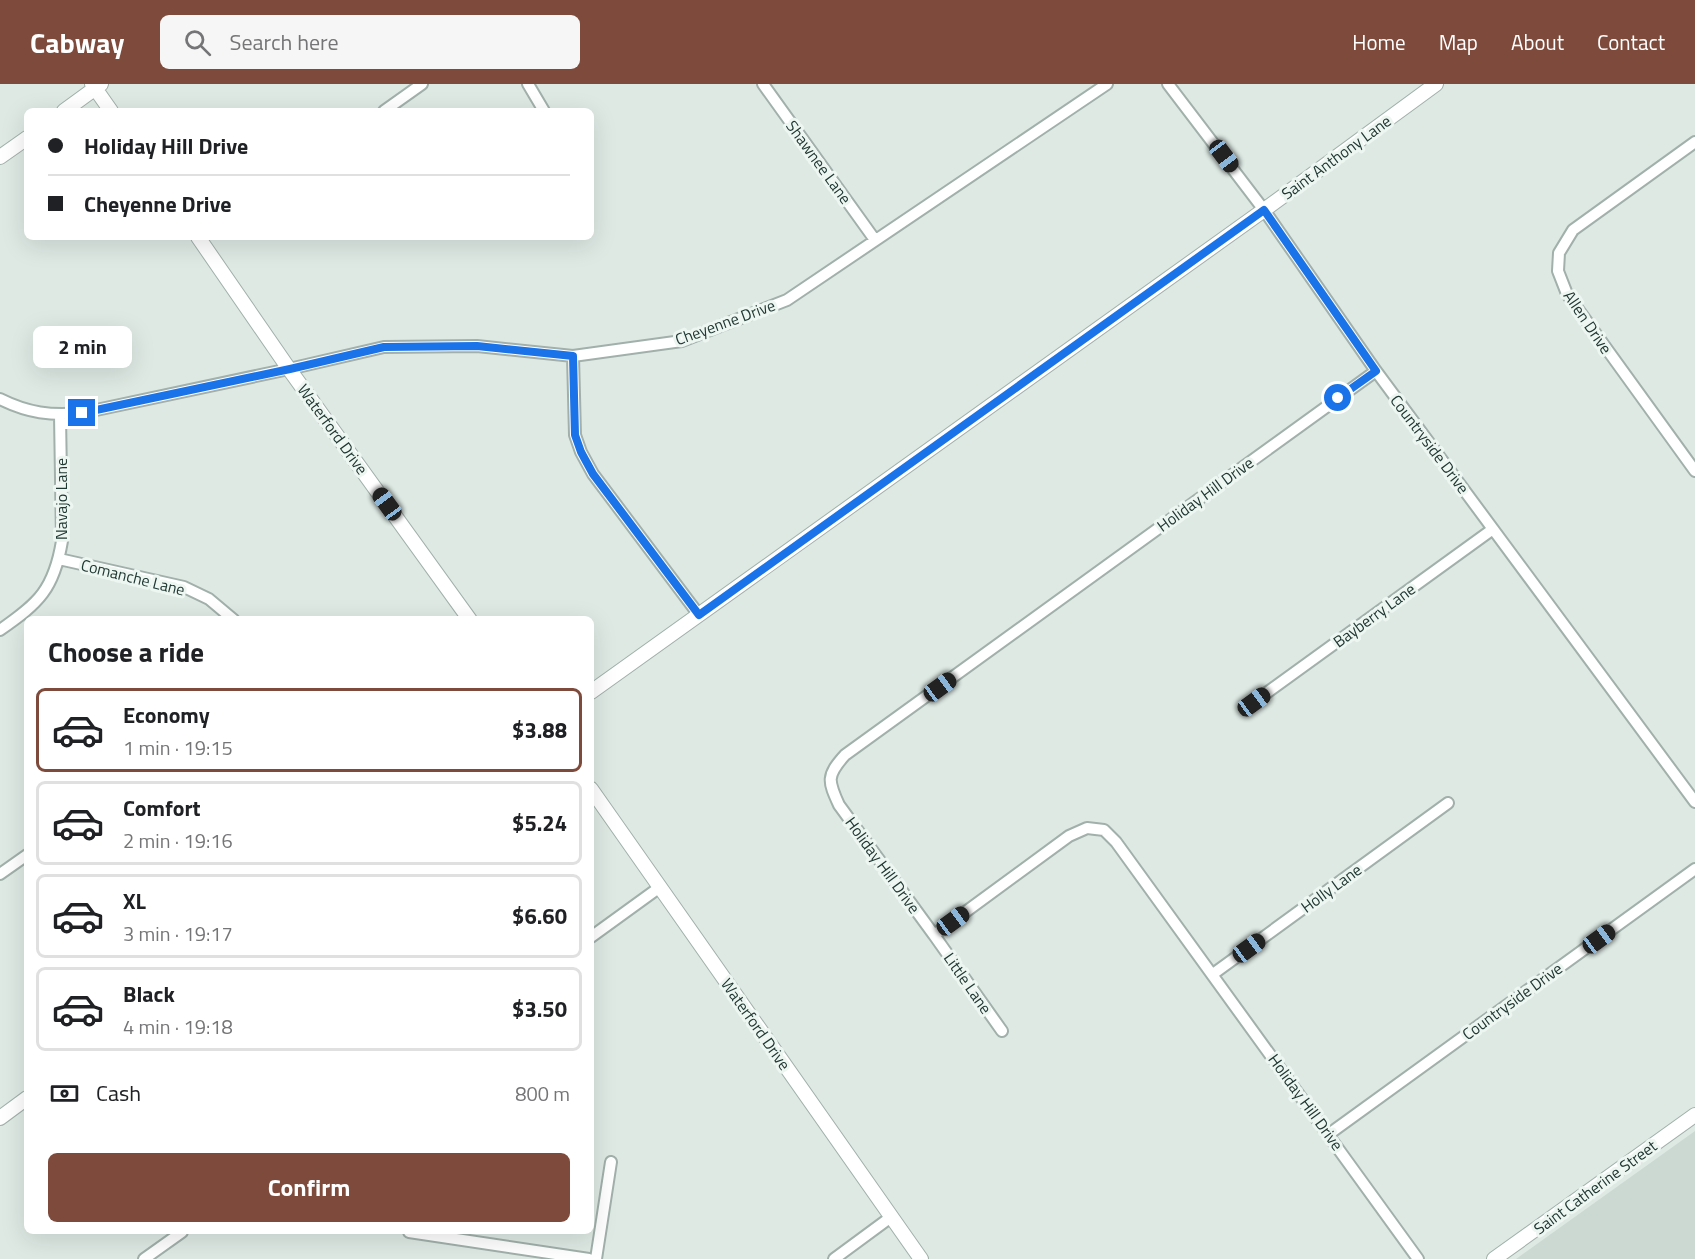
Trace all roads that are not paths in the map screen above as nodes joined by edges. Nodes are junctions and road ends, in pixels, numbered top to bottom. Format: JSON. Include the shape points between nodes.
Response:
{"nodes":[{"id":1,"x":422,"y":84,"type":"edge"},
{"id":2,"x":528,"y":84,"type":"edge"},
{"id":3,"x":763,"y":84,"type":"edge"},
{"id":4,"x":1107,"y":84,"type":"edge"},
{"id":5,"x":1168,"y":84,"type":"edge"},
{"id":6,"x":96,"y":85,"type":"edge"},
{"id":7,"x":1428,"y":86,"type":"edge"},
{"id":8,"x":68,"y":108,"type":"edge"},
{"id":9,"x":109,"y":108,"type":"edge"},
{"id":10,"x":388,"y":108,"type":"edge"},
{"id":11,"x":541,"y":108,"type":"edge"},
{"id":12,"x":24,"y":140,"type":"edge"},
{"id":13,"x":1695,"y":142,"type":"edge"},
{"id":14,"x":0,"y":158,"type":"edge"},
{"id":15,"x":1264,"y":210,"type":"junction"},
{"id":16,"x":205,"y":240,"type":"edge"},
{"id":17,"x":875,"y":240,"type":"junction"},
{"id":18,"x":573,"y":356,"type":"junction"},
{"id":19,"x":290,"y":369,"type":"junction"},
{"id":20,"x":1376,"y":371,"type":"junction"},
{"id":21,"x":0,"y":399,"type":"edge"},
{"id":22,"x":60,"y":415,"type":"junction"},
{"id":23,"x":1695,"y":471,"type":"edge"},
{"id":24,"x":1493,"y":529,"type":"junction"},
{"id":25,"x":59,"y":559,"type":"junction"},
{"id":26,"x":699,"y":615,"type":"junction"},
{"id":27,"x":229,"y":616,"type":"edge"},
{"id":28,"x":467,"y":616,"type":"edge"},
{"id":29,"x":0,"y":630,"type":"edge"},
{"id":30,"x":594,"y":690,"type":"edge"},
{"id":31,"x":1254,"y":702,"type":"dead end"},
{"id":32,"x":594,"y":793,"type":"edge"},
{"id":33,"x":1448,"y":802,"type":"dead end"},
{"id":34,"x":1695,"y":802,"type":"edge"},
{"id":35,"x":24,"y":857,"type":"edge"},
{"id":36,"x":1695,"y":869,"type":"edge"},
{"id":37,"x":0,"y":874,"type":"edge"},
{"id":38,"x":660,"y":887,"type":"junction"},
{"id":39,"x":594,"y":935,"type":"edge"},
{"id":40,"x":934,"y":935,"type":"junction"},
{"id":41,"x":1213,"y":974,"type":"junction"},
{"id":42,"x":1002,"y":1031,"type":"dead end"},
{"id":43,"x":24,"y":1100,"type":"edge"},
{"id":44,"x":1695,"y":1115,"type":"edge"},
{"id":45,"x":0,"y":1118,"type":"edge"},
{"id":46,"x":1329,"y":1134,"type":"junction"},
{"id":47,"x":611,"y":1162,"type":"dead end"},
{"id":48,"x":891,"y":1217,"type":"junction"},
{"id":49,"x":179,"y":1234,"type":"edge"},
{"id":50,"x":422,"y":1234,"type":"edge"},
{"id":51,"x":144,"y":1259,"type":"edge"},
{"id":52,"x":588,"y":1259,"type":"edge"},
{"id":53,"x":596,"y":1259,"type":"edge"},
{"id":54,"x":834,"y":1259,"type":"edge"},
{"id":55,"x":921,"y":1259,"type":"edge"},
{"id":56,"x":1418,"y":1259,"type":"edge"},
{"id":57,"x":1494,"y":1259,"type":"edge"}],
"edges":[{"from":1,"to":10,"type":"street"},
{"from":2,"to":11,"type":"street"},
{"from":3,"to":17,"type":"street","name":"Shawnee Lane"},
{"from":4,"to":17,"type":"street","name":"Cheyenne Drive"},
{"from":5,"to":15,"type":"street","name":"Countryside Drive"},
{"from":6,"to":8,"type":"street"},
{"from":6,"to":9,"type":"street"},
{"from":7,"to":15,"type":"street","name":"Saint Anthony Lane"},
{"from":12,"to":14,"type":"street"},
{"from":13,"to":23,"type":"street","name":"Allen Drive","via":[[1573,230],[1559,253],[1558,271],[1567,294]]},
{"from":15,"to":20,"type":"street","name":"Countryside Drive"},
{"from":15,"to":26,"type":"street","name":"Saint Anthony Lane"},
{"from":16,"to":19,"type":"street","name":"Waterford Drive"},
{"from":17,"to":18,"type":"street","name":"Cheyenne Drive","via":[[787,300],[682,341]]},
{"from":18,"to":19,"type":"street","name":"Cheyenne Drive","via":[[477,346],[384,347]]},
{"from":18,"to":26,"type":"street","via":[[575,435],[581,452],[593,474]]},
{"from":19,"to":22,"type":"street","name":"Cheyenne Drive"},
{"from":19,"to":28,"type":"street","name":"Waterford Drive"},
{"from":20,"to":24,"type":"street","name":"Countryside Drive"},
{"from":20,"to":40,"type":"street","name":"Holiday Hill Drive","via":[[845,755],[833,768],[830,785],[839,805]]},
{"from":21,"to":22,"type":"street","name":"Cheyenne Drive","via":[[37,413]]},
{"from":22,"to":25,"type":"street","name":"Navajo Lane"},
{"from":24,"to":31,"type":"street","name":"Bayberry Lane"},
{"from":24,"to":34,"type":"street","name":"Countryside Drive"},
{"from":25,"to":27,"type":"street","name":"Comanche Lane","via":[[184,587],[209,599]]},
{"from":25,"to":29,"type":"street","name":"Navajo Lane","via":[[52,581],[40,598]]},
{"from":26,"to":30,"type":"street","name":"Saint Anthony Lane"},
{"from":32,"to":38,"type":"street","name":"Waterford Drive"},
{"from":33,"to":41,"type":"street","name":"Holly Lane"},
{"from":35,"to":37,"type":"street"},
{"from":36,"to":46,"type":"street","name":"Countryside Drive"},
{"from":38,"to":39,"type":"street"},
{"from":38,"to":48,"type":"street","name":"Waterford Drive"},
{"from":40,"to":41,"type":"street","name":"Holiday Hill Drive","via":[[1069,836],[1087,828],[1104,830]]},
{"from":40,"to":42,"type":"street","name":"Little Lane"},
{"from":41,"to":46,"type":"street","name":"Holiday Hill Drive"},
{"from":43,"to":45,"type":"street"},
{"from":44,"to":57,"type":"street","name":"Saint Catherine Street"},
{"from":46,"to":56,"type":"street","name":"Holiday Hill Drive"},
{"from":47,"to":53,"type":"street"},
{"from":48,"to":54,"type":"street"},
{"from":48,"to":55,"type":"street","name":"Waterford Drive"},
{"from":49,"to":51,"type":"street"},
{"from":50,"to":52,"type":"street"}]}
